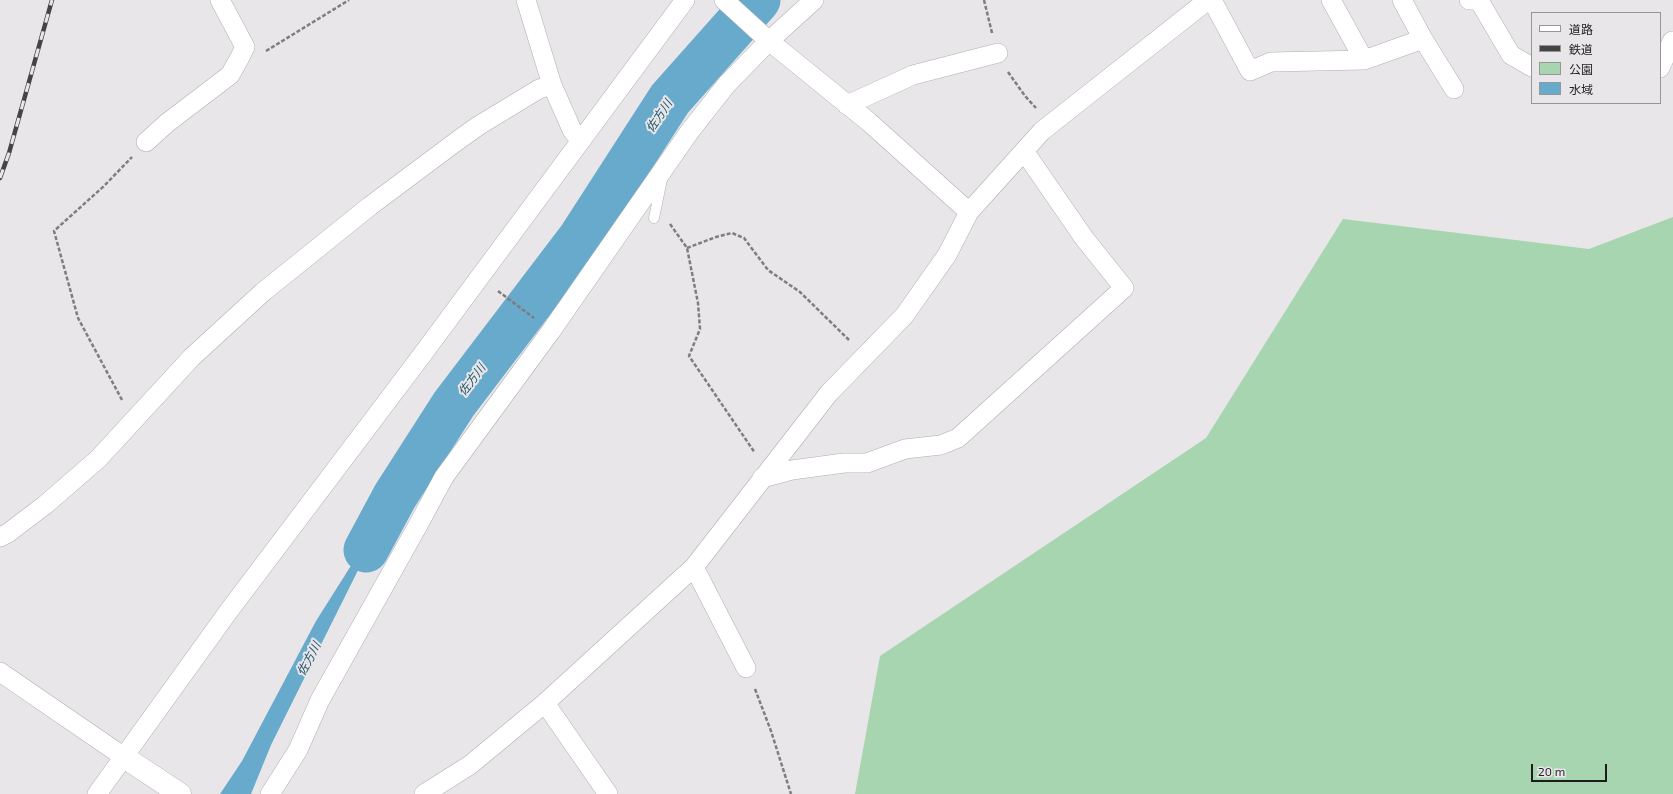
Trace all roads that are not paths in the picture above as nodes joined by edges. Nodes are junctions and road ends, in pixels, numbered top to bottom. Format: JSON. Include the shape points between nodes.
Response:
{"nodes":[{"id":1,"x":526,"y":0,"type":"edge"},
{"id":2,"x":685,"y":0,"type":"edge"},
{"id":3,"x":724,"y":0,"type":"edge"},
{"id":4,"x":814,"y":0,"type":"edge"},
{"id":5,"x":1208,"y":0,"type":"edge"},
{"id":6,"x":1212,"y":0,"type":"edge"},
{"id":7,"x":1331,"y":0,"type":"edge"},
{"id":8,"x":1402,"y":0,"type":"edge"},
{"id":9,"x":1469,"y":0,"type":"edge"},
{"id":10,"x":228,"y":3,"type":"edge"},
{"id":11,"x":1423,"y":39,"type":"junction"},
{"id":12,"x":769,"y":41,"type":"junction"},
{"id":13,"x":1672,"y":41,"type":"edge"},
{"id":14,"x":998,"y":53,"type":"dead end"},
{"id":15,"x":1364,"y":60,"type":"junction"},
{"id":16,"x":1531,"y":66,"type":"edge"},
{"id":17,"x":1661,"y":66,"type":"edge"},
{"id":18,"x":552,"y":84,"type":"junction"},
{"id":19,"x":1454,"y":89,"type":"dead end"},
{"id":20,"x":847,"y":105,"type":"junction"},
{"id":21,"x":580,"y":140,"type":"junction"},
{"id":22,"x":146,"y":142,"type":"road end"},
{"id":23,"x":1024,"y":151,"type":"junction"},
{"id":24,"x":664,"y":169,"type":"junction"},
{"id":25,"x":969,"y":212,"type":"junction"},
{"id":26,"x":654,"y":218,"type":"dead end"},
{"id":27,"x":765,"y":475,"type":"junction"},
{"id":28,"x":0,"y":537,"type":"edge"},
{"id":29,"x":694,"y":567,"type":"junction"},
{"id":30,"x":746,"y":668,"type":"road end"},
{"id":31,"x":0,"y":672,"type":"edge"},
{"id":32,"x":545,"y":703,"type":"junction"},
{"id":33,"x":124,"y":757,"type":"junction"},
{"id":34,"x":97,"y":794,"type":"edge"},
{"id":35,"x":180,"y":794,"type":"edge"},
{"id":36,"x":270,"y":794,"type":"edge"},
{"id":37,"x":424,"y":794,"type":"edge"},
{"id":38,"x":608,"y":794,"type":"edge"}],
"edges":[{"from":1,"to":18,"type":"street"},
{"from":2,"to":21,"type":"street"},
{"from":3,"to":12,"type":"street"},
{"from":4,"to":12,"type":"street"},
{"from":5,"to":23,"type":"street","via":[[1042,131]]},
{"from":6,"to":15,"type":"street","via":[[1250,71],[1271,62]]},
{"from":7,"to":15,"type":"street"},
{"from":8,"to":11,"type":"street"},
{"from":9,"to":16,"type":"street","via":[[1476,0],[1481,4],[1511,54]]},
{"from":10,"to":22,"type":"street","via":[[245,47],[230,75]]},
{"from":11,"to":15,"type":"street"},
{"from":11,"to":19,"type":"street"},
{"from":12,"to":20,"type":"street"},
{"from":12,"to":24,"type":"street","via":[[727,84]]},
{"from":13,"to":17,"type":"street"},
{"from":14,"to":20,"type":"street","via":[[913,75]]},
{"from":18,"to":21,"type":"street","via":[[572,130]]},
{"from":18,"to":28,"type":"street","via":[[539,89],[478,126],[370,206],[251,303],[192,357],[98,459],[45,505]]},
{"from":20,"to":25,"type":"street"},
{"from":21,"to":33,"type":"street","via":[[480,278],[255,575]]},
{"from":23,"to":25,"type":"street"},
{"from":23,"to":27,"type":"street","via":[[1084,238],[1124,288],[958,438],[941,445],[905,449],[867,463],[844,463]]},
{"from":24,"to":26,"type":"lane"},
{"from":24,"to":36,"type":"street","via":[[551,331],[444,477],[320,700],[298,750]]},
{"from":25,"to":27,"type":"street","via":[[947,255],[904,316],[829,393]]},
{"from":27,"to":29,"type":"street"},
{"from":29,"to":30,"type":"street"},
{"from":29,"to":32,"type":"street"},
{"from":31,"to":33,"type":"street"},
{"from":32,"to":37,"type":"street","via":[[470,764]]},
{"from":32,"to":38,"type":"street"},
{"from":33,"to":34,"type":"street"},
{"from":33,"to":35,"type":"street"}]}
